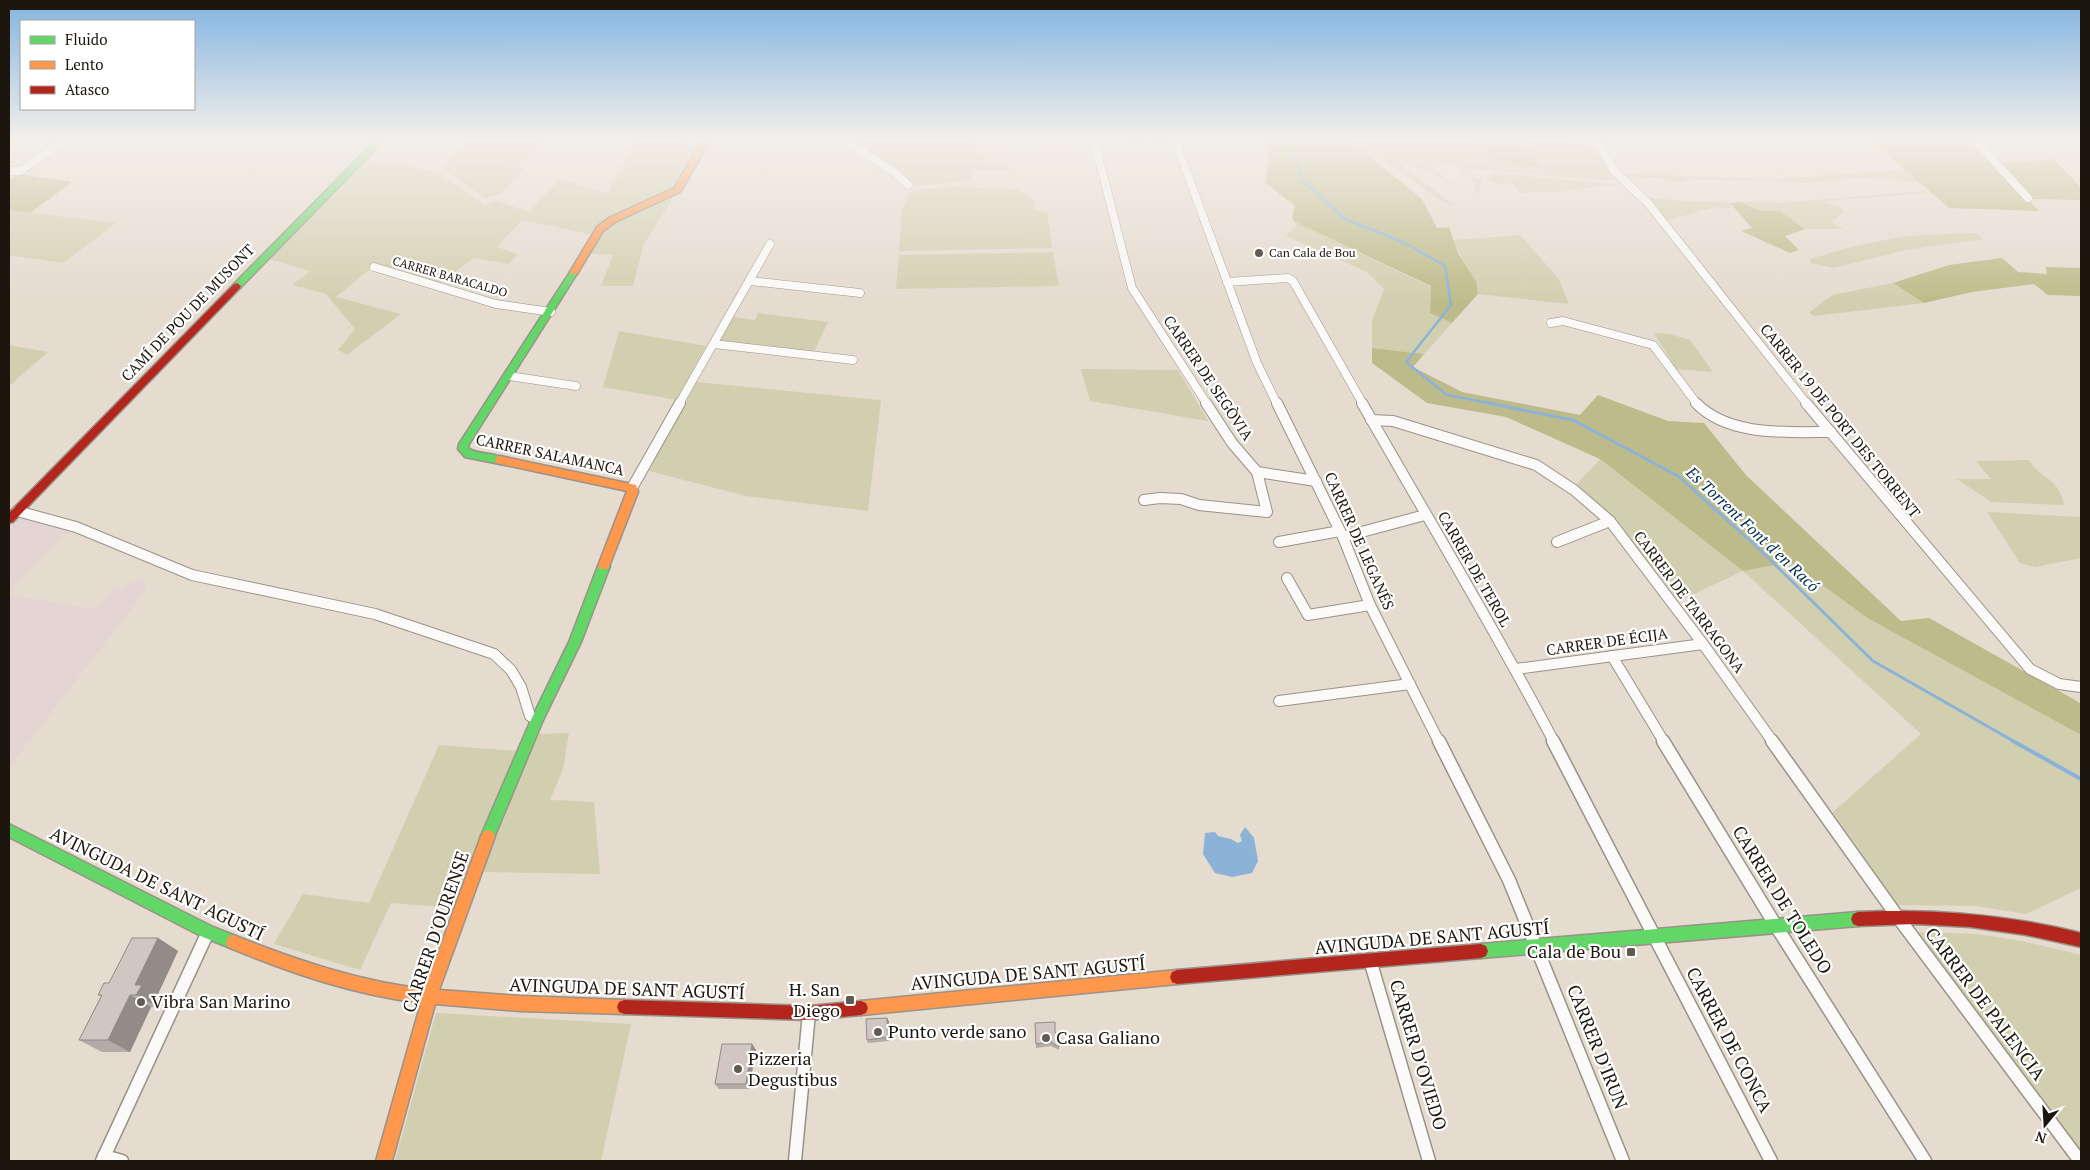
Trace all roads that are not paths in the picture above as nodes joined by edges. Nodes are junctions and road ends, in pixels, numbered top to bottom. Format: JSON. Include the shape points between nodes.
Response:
{"nodes":[{"id":1,"x":329,"y":193,"type":"edge"},
{"id":2,"x":671,"y":193,"type":"edge"},
{"id":3,"x":1108,"y":193,"type":"edge"},
{"id":4,"x":1193,"y":193,"type":"edge"},
{"id":5,"x":1637,"y":193,"type":"edge"},
{"id":6,"x":2023,"y":193,"type":"edge"},
{"id":7,"x":2028,"y":198,"type":"dead end"},
{"id":8,"x":770,"y":244,"type":"dead end"},
{"id":9,"x":374,"y":267,"type":"dead end"},
{"id":10,"x":750,"y":281,"type":"junction"},
{"id":11,"x":1227,"y":282,"type":"junction"},
{"id":12,"x":860,"y":293,"type":"dead end"},
{"id":13,"x":551,"y":312,"type":"junction"},
{"id":14,"x":1551,"y":323,"type":"dead end"},
{"id":15,"x":714,"y":344,"type":"junction"},
{"id":16,"x":853,"y":360,"type":"dead end"},
{"id":17,"x":509,"y":376,"type":"junction"},
{"id":18,"x":576,"y":386,"type":"dead end"},
{"id":19,"x":1371,"y":420,"type":"junction"},
{"id":20,"x":1830,"y":432,"type":"junction"},
{"id":21,"x":1257,"y":472,"type":"junction"},
{"id":22,"x":1316,"y":481,"type":"junction"},
{"id":23,"x":632,"y":488,"type":"junction"},
{"id":24,"x":1144,"y":500,"type":"dead end"},
{"id":25,"x":13,"y":515,"type":"edge"},
{"id":26,"x":1425,"y":515,"type":"junction"},
{"id":27,"x":1610,"y":521,"type":"junction"},
{"id":28,"x":1341,"y":534,"type":"junction"},
{"id":29,"x":1279,"y":542,"type":"dead end"},
{"id":30,"x":1557,"y":542,"type":"dead end"},
{"id":31,"x":1287,"y":578,"type":"dead end"},
{"id":32,"x":1370,"y":605,"type":"junction"},
{"id":33,"x":1703,"y":644,"type":"junction"},
{"id":34,"x":1612,"y":656,"type":"junction"},
{"id":35,"x":1516,"y":669,"type":"junction"},
{"id":36,"x":1410,"y":684,"type":"junction"},
{"id":37,"x":2081,"y":687,"type":"edge"},
{"id":38,"x":1279,"y":701,"type":"dead end"},
{"id":39,"x":537,"y":720,"type":"junction"},
{"id":40,"x":9,"y":830,"type":"edge"},
{"id":41,"x":1897,"y":916,"type":"junction"},
{"id":42,"x":1776,"y":926,"type":"junction"},
{"id":43,"x":208,"y":932,"type":"junction"},
{"id":44,"x":1654,"y":936,"type":"junction"},
{"id":45,"x":2081,"y":940,"type":"edge"},
{"id":46,"x":1537,"y":946,"type":"junction"},
{"id":47,"x":1370,"y":960,"type":"junction"},
{"id":48,"x":430,"y":996,"type":"junction"},
{"id":49,"x":809,"y":1013,"type":"junction"},
{"id":50,"x":103,"y":1159,"type":"edge"},
{"id":51,"x":122,"y":1161,"type":"edge"},
{"id":52,"x":384,"y":1161,"type":"edge"},
{"id":53,"x":795,"y":1161,"type":"edge"},
{"id":54,"x":1429,"y":1161,"type":"edge"},
{"id":55,"x":1623,"y":1161,"type":"edge"},
{"id":56,"x":1771,"y":1161,"type":"edge"},
{"id":57,"x":1925,"y":1161,"type":"edge"},
{"id":58,"x":2080,"y":1161,"type":"edge"}],
"edges":[{"from":1,"to":25,"type":"street","name":"CAMÍ DE POU DE MUSONT"},
{"from":2,"to":13,"type":"street","name":"CARRER SALAMANCA","via":[[612,220],[600,229]]},
{"from":3,"to":21,"type":"street","name":"CARRER DE SEGÒVIA","via":[[1132,288],[1232,444]]},
{"from":4,"to":11,"type":"street","name":"CARRER DE LEGANÉS"},
{"from":5,"to":20,"type":"street","name":"CARRER 19 DE PORT DES TORRENT"},
{"from":6,"to":7,"type":"street"},
{"from":8,"to":10,"type":"street"},
{"from":9,"to":13,"type":"street","name":"CARRER BARACALDO","via":[[496,304]]},
{"from":10,"to":12,"type":"street"},
{"from":10,"to":15,"type":"street"},
{"from":11,"to":19,"type":"street","name":"CARRER DE TEROL","via":[[1288,278],[1293,281]]},
{"from":11,"to":22,"type":"street","name":"CARRER DE LEGANÉS","via":[[1257,362]]},
{"from":13,"to":17,"type":"street","name":"CARRER SALAMANCA"},
{"from":14,"to":20,"type":"street","via":[[1563,321],[1653,346],[1700,407],[1724,421],[1774,432]]},
{"from":15,"to":16,"type":"street"},
{"from":15,"to":23,"type":"street"},
{"from":17,"to":18,"type":"street"},
{"from":17,"to":23,"type":"street","name":"CARRER SALAMANCA","via":[[464,444],[465,452]]},
{"from":19,"to":26,"type":"street","name":"CARRER DE TEROL"},
{"from":19,"to":27,"type":"street","name":"CARRER DE TARRAGONA","via":[[1393,421],[1536,464],[1574,490]]},
{"from":20,"to":37,"type":"street","name":"CARRER 19 DE PORT DES TORRENT","via":[[2030,669],[2059,684]]},
{"from":21,"to":22,"type":"street"},
{"from":21,"to":24,"type":"street","name":"CARRER DE SEGÒVIA","via":[[1267,512],[1199,505],[1181,499]]},
{"from":22,"to":28,"type":"street","name":"CARRER DE LEGANÉS"},
{"from":23,"to":39,"type":"street","name":"CARRER SALAMANCA","via":[[575,642]]},
{"from":25,"to":39,"type":"street","via":[[76,527],[192,575],[375,614],[494,654],[511,670],[521,687],[530,716]]},
{"from":26,"to":28,"type":"street"},
{"from":26,"to":35,"type":"street","name":"CARRER DE TEROL"},
{"from":27,"to":30,"type":"street"},
{"from":27,"to":33,"type":"street","name":"CARRER DE TARRAGONA"},
{"from":28,"to":29,"type":"street"},
{"from":28,"to":32,"type":"street","name":"CARRER DE LEGANÉS"},
{"from":31,"to":32,"type":"street","via":[[1308,615]]},
{"from":32,"to":36,"type":"street","name":"CARRER DE LEGANÉS"},
{"from":33,"to":34,"type":"street","name":"CARRER DE ÉCIJA"},
{"from":33,"to":41,"type":"street","name":"CARRER DE TARRAGONA"},
{"from":34,"to":35,"type":"street","name":"CARRER DE ÉCIJA"},
{"from":34,"to":42,"type":"street","name":"CARRER DE TOLEDO"},
{"from":35,"to":44,"type":"street","name":"CARRER DE TEROL"},
{"from":36,"to":38,"type":"street"},
{"from":36,"to":46,"type":"street","name":"CARRER DE LEGANÉS","via":[[1509,880]]},
{"from":39,"to":48,"type":"street","name":"CARRER D'OURENSE","via":[[498,809]]},
{"from":40,"to":43,"type":"street","name":"AVINGUDA DE SANT AGUSTÍ"},
{"from":41,"to":42,"type":"street","name":"AVINGUDA DE SANT AGUSTÍ"},
{"from":41,"to":45,"type":"street","name":"AVINGUDA DE SANT AGUSTÍ","via":[[1978,919]]},
{"from":41,"to":58,"type":"street","name":"CARRER DE PALENCIA"},
{"from":42,"to":44,"type":"street","name":"AVINGUDA DE SANT AGUSTÍ"},
{"from":42,"to":57,"type":"street","name":"CARRER DE TOLEDO"},
{"from":43,"to":48,"type":"street","name":"AVINGUDA DE SANT AGUSTÍ","via":[[273,959],[349,982]]},
{"from":43,"to":50,"type":"street"},
{"from":44,"to":46,"type":"street","name":"AVINGUDA DE SANT AGUSTÍ"},
{"from":44,"to":56,"type":"street","name":"CARRER DE CONCA"},
{"from":46,"to":47,"type":"street","name":"AVINGUDA DE SANT AGUSTÍ"},
{"from":46,"to":55,"type":"street","name":"CARRER D'IRUN"},
{"from":47,"to":49,"type":"street","name":"AVINGUDA DE SANT AGUSTÍ"},
{"from":47,"to":54,"type":"street","name":"CARRER D'OVIEDO"},
{"from":48,"to":49,"type":"street","name":"AVINGUDA DE SANT AGUSTÍ","via":[[530,1004]]},
{"from":48,"to":52,"type":"street","name":"CARRER D'OURENSE"},
{"from":49,"to":53,"type":"street"},
{"from":50,"to":51,"type":"street"}]}
